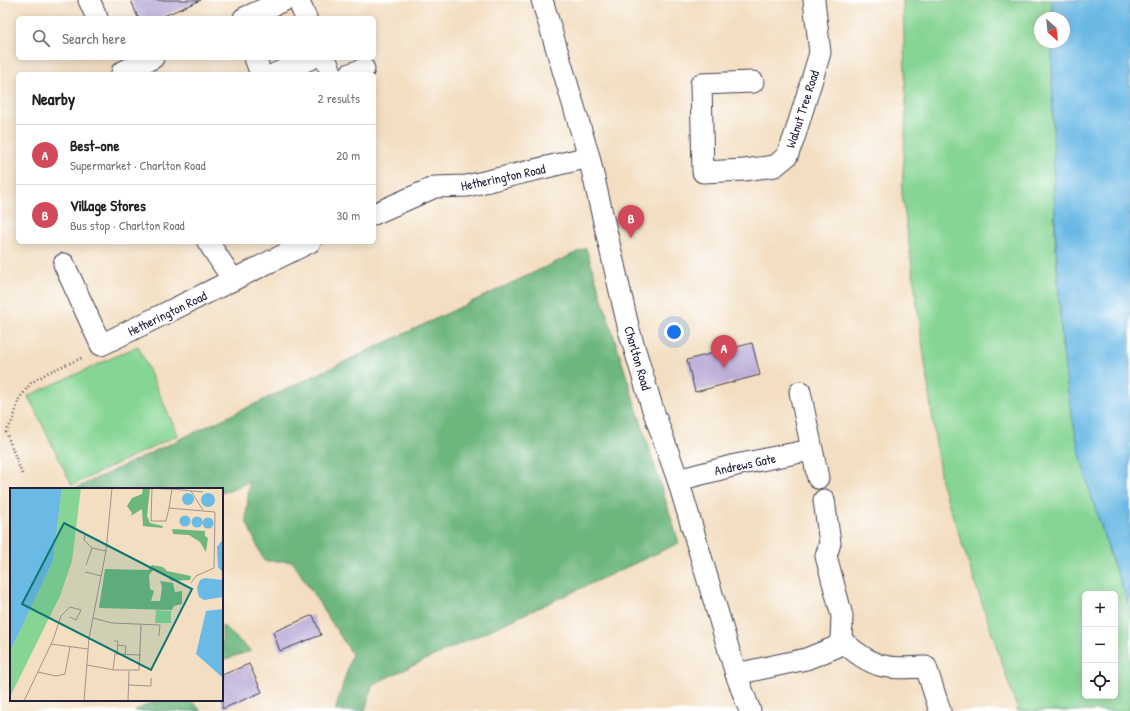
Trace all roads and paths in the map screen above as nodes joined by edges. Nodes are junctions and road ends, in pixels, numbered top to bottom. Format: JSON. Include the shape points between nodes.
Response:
{"nodes":[{"id":1,"x":89,"y":0,"type":"edge"},
{"id":2,"x":285,"y":0,"type":"edge"},
{"id":3,"x":298,"y":0,"type":"edge"},
{"id":4,"x":542,"y":0,"type":"edge"},
{"id":5,"x":814,"y":0,"type":"edge"},
{"id":6,"x":96,"y":16,"type":"edge"},
{"id":7,"x":249,"y":16,"type":"edge"},
{"id":8,"x":305,"y":16,"type":"edge"},
{"id":9,"x":146,"y":60,"type":"edge"},
{"id":10,"x":256,"y":60,"type":"edge"},
{"id":11,"x":307,"y":60,"type":"edge"},
{"id":12,"x":326,"y":60,"type":"edge"},
{"id":13,"x":120,"y":68,"type":"edge"},
{"id":14,"x":261,"y":72,"type":"edge"},
{"id":15,"x":280,"y":72,"type":"edge"},
{"id":16,"x":331,"y":72,"type":"edge"},
{"id":17,"x":753,"y":82,"type":"dead end"},
{"id":18,"x":589,"y":157,"type":"junction"},
{"id":19,"x":376,"y":213,"type":"edge"},
{"id":20,"x":209,"y":244,"type":"edge"},
{"id":21,"x":306,"y":244,"type":"edge"},
{"id":22,"x":64,"y":264,"type":"dead end"},
{"id":23,"x":233,"y":280,"type":"junction"},
{"id":24,"x":100,"y":345,"type":"junction"},
{"id":25,"x":800,"y":392,"type":"dead end"},
{"id":26,"x":811,"y":450,"type":"junction"},
{"id":27,"x":22,"y":474,"type":"dead end"},
{"id":28,"x":818,"y":478,"type":"dead end"},
{"id":29,"x":678,"y":480,"type":"junction"},
{"id":30,"x":824,"y":500,"type":"dead end"},
{"id":31,"x":841,"y":640,"type":"junction"},
{"id":32,"x":736,"y":674,"type":"junction"},
{"id":33,"x":750,"y":711,"type":"edge"},
{"id":34,"x":940,"y":711,"type":"edge"}],
"edges":[{"from":1,"to":6,"type":"street"},
{"from":2,"to":7,"type":"street"},
{"from":3,"to":8,"type":"street"},
{"from":4,"to":18,"type":"street","name":"Charlton Road"},
{"from":5,"to":17,"type":"street","name":"Walnut Tree Road","via":[[820,53],[787,156],[775,166],[703,172],[701,84]]},
{"from":9,"to":13,"type":"street"},
{"from":10,"to":14,"type":"street"},
{"from":11,"to":15,"type":"street"},
{"from":12,"to":16,"type":"street"},
{"from":18,"to":19,"type":"street","name":"Hetherington Road","via":[[467,186],[435,187]]},
{"from":18,"to":29,"type":"street","name":"Charlton Road","via":[[629,330],[652,408]]},
{"from":20,"to":23,"type":"street"},
{"from":21,"to":23,"type":"street","name":"Hetherington Road"},
{"from":22,"to":24,"type":"street"},
{"from":23,"to":24,"type":"street","name":"Hetherington Road"},
{"from":24,"to":27,"type":"path","via":[[81,359],[49,372],[31,383],[19,399],[13,420],[6,432]]},
{"from":25,"to":26,"type":"street"},
{"from":26,"to":28,"type":"street"},
{"from":26,"to":29,"type":"street","name":"Andrews Gate"},
{"from":29,"to":32,"type":"street","name":"Charlton Road"},
{"from":30,"to":31,"type":"street","via":[[830,543],[826,556],[842,616]]},
{"from":31,"to":32,"type":"street","via":[[836,647],[806,659]]},
{"from":31,"to":34,"type":"street","via":[[857,654],[881,667],[926,667]]},
{"from":32,"to":33,"type":"street","name":"Charlton Road"}]}
